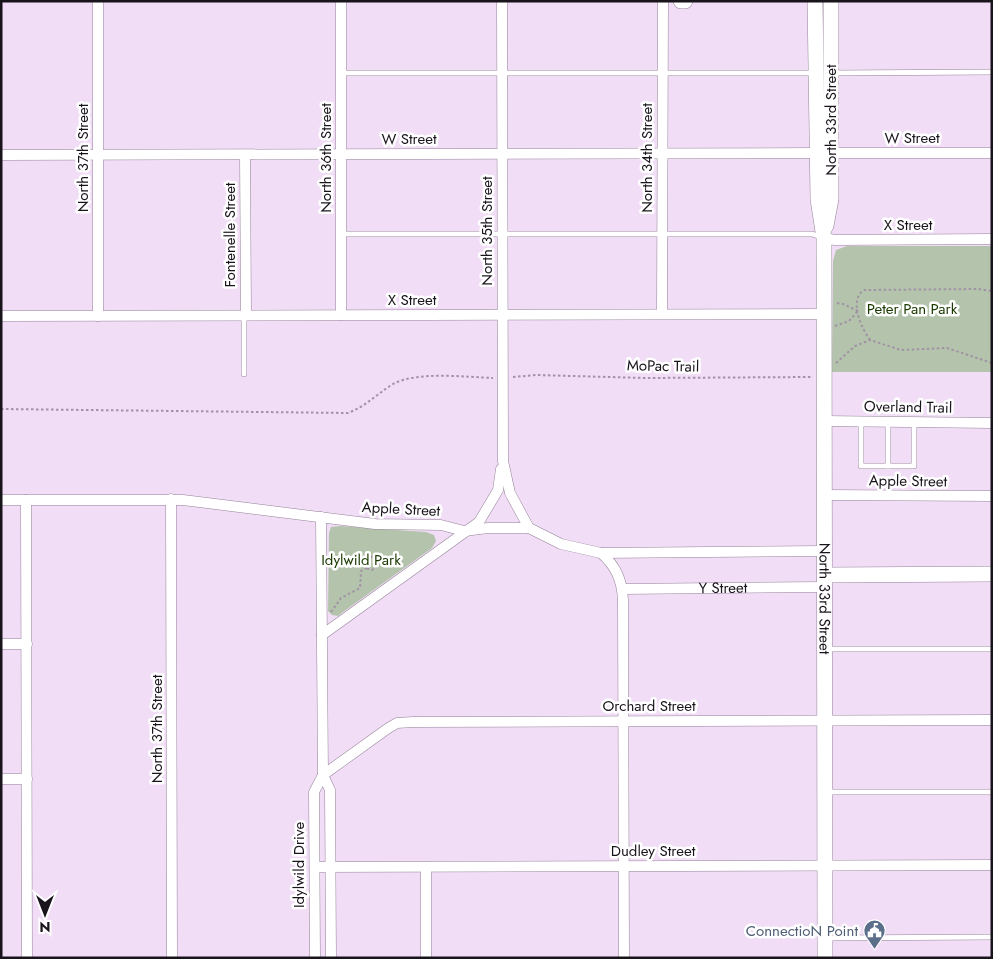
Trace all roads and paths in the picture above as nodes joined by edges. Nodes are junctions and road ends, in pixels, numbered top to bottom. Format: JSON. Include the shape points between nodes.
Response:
{"nodes":[{"id":1,"x":98,"y":1,"type":"edge"},
{"id":2,"x":340,"y":1,"type":"edge"},
{"id":3,"x":502,"y":1,"type":"edge"},
{"id":4,"x":663,"y":1,"type":"edge"},
{"id":5,"x":815,"y":1,"type":"edge"},
{"id":6,"x":831,"y":1,"type":"edge"},
{"id":7,"x":992,"y":72,"type":"edge"},
{"id":8,"x":341,"y":73,"type":"junction"},
{"id":9,"x":501,"y":73,"type":"junction"},
{"id":10,"x":663,"y":73,"type":"junction"},
{"id":11,"x":831,"y":73,"type":"junction"},
{"id":12,"x":815,"y":74,"type":"junction"},
{"id":13,"x":816,"y":153,"type":"junction"},
{"id":14,"x":832,"y":153,"type":"junction"},
{"id":15,"x":992,"y":153,"type":"edge"},
{"id":16,"x":341,"y":154,"type":"junction"},
{"id":17,"x":502,"y":154,"type":"junction"},
{"id":18,"x":662,"y":154,"type":"junction"},
{"id":19,"x":1,"y":155,"type":"edge"},
{"id":20,"x":98,"y":155,"type":"junction"},
{"id":21,"x":245,"y":155,"type":"junction"},
{"id":22,"x":341,"y":234,"type":"junction"},
{"id":23,"x":502,"y":234,"type":"junction"},
{"id":24,"x":662,"y":235,"type":"junction"},
{"id":25,"x":824,"y":238,"type":"junction"},
{"id":26,"x":992,"y":239,"type":"edge"},
{"id":27,"x":992,"y":291,"type":"edge"},
{"id":28,"x":835,"y":303,"type":"dead end"},
{"id":29,"x":858,"y":312,"type":"junction"},
{"id":30,"x":662,"y":314,"type":"junction"},
{"id":31,"x":824,"y":314,"type":"junction"},
{"id":32,"x":245,"y":315,"type":"junction"},
{"id":33,"x":341,"y":315,"type":"junction"},
{"id":34,"x":502,"y":315,"type":"junction"},
{"id":35,"x":1,"y":316,"type":"edge"},
{"id":36,"x":98,"y":316,"type":"junction"},
{"id":37,"x":835,"y":326,"type":"dead end"},
{"id":38,"x":870,"y":340,"type":"junction"},
{"id":39,"x":992,"y":363,"type":"edge"},
{"id":40,"x":836,"y":370,"type":"dead end"},
{"id":41,"x":244,"y":374,"type":"dead end"},
{"id":42,"x":817,"y":377,"type":"dead end"},
{"id":43,"x":496,"y":378,"type":"dead end"},
{"id":44,"x":509,"y":378,"type":"dead end"},
{"id":45,"x":1,"y":409,"type":"edge"},
{"id":46,"x":824,"y":422,"type":"junction"},
{"id":47,"x":861,"y":422,"type":"junction"},
{"id":48,"x":888,"y":422,"type":"junction"},
{"id":49,"x":914,"y":422,"type":"junction"},
{"id":50,"x":992,"y":423,"type":"edge"},
{"id":51,"x":503,"y":462,"type":"junction"},
{"id":52,"x":888,"y":466,"type":"junction"},
{"id":53,"x":824,"y":495,"type":"junction"},
{"id":54,"x":992,"y":496,"type":"edge"},
{"id":55,"x":171,"y":499,"type":"junction"},
{"id":56,"x":1,"y":500,"type":"edge"},
{"id":57,"x":26,"y":500,"type":"junction"},
{"id":58,"x":321,"y":517,"type":"junction"},
{"id":59,"x":529,"y":528,"type":"junction"},
{"id":60,"x":464,"y":531,"type":"junction"},
{"id":61,"x":824,"y":551,"type":"junction"},
{"id":62,"x":601,"y":553,"type":"junction"},
{"id":63,"x":366,"y":568,"type":"junction"},
{"id":64,"x":992,"y":574,"type":"edge"},
{"id":65,"x":825,"y":581,"type":"junction"},
{"id":66,"x":623,"y":589,"type":"junction"},
{"id":67,"x":339,"y":602,"type":"junction"},
{"id":68,"x":342,"y":606,"type":"dead end"},
{"id":69,"x":330,"y":614,"type":"dead end"},
{"id":70,"x":322,"y":635,"type":"junction"},
{"id":71,"x":1,"y":644,"type":"edge"},
{"id":72,"x":27,"y":644,"type":"junction"},
{"id":73,"x":992,"y":649,"type":"edge"},
{"id":74,"x":824,"y":650,"type":"junction"},
{"id":75,"x":992,"y":720,"type":"edge"},
{"id":76,"x":623,"y":721,"type":"junction"},
{"id":77,"x":825,"y":721,"type":"junction"},
{"id":78,"x":323,"y":775,"type":"junction"},
{"id":79,"x":1,"y":779,"type":"edge"},
{"id":80,"x":27,"y":779,"type":"junction"},
{"id":81,"x":825,"y":792,"type":"junction"},
{"id":82,"x":992,"y":792,"type":"edge"},
{"id":83,"x":992,"y":865,"type":"edge"},
{"id":84,"x":624,"y":866,"type":"junction"},
{"id":85,"x":825,"y":866,"type":"junction"},
{"id":86,"x":314,"y":867,"type":"junction"},
{"id":87,"x":331,"y":867,"type":"junction"},
{"id":88,"x":426,"y":867,"type":"junction"},
{"id":89,"x":992,"y":937,"type":"edge"},
{"id":90,"x":825,"y":938,"type":"junction"},
{"id":91,"x":27,"y":958,"type":"edge"},
{"id":92,"x":172,"y":958,"type":"edge"},
{"id":93,"x":315,"y":958,"type":"edge"},
{"id":94,"x":331,"y":958,"type":"edge"},
{"id":95,"x":426,"y":958,"type":"edge"},
{"id":96,"x":624,"y":958,"type":"edge"},
{"id":97,"x":825,"y":958,"type":"edge"}],
"edges":[{"from":1,"to":20,"type":"street","name":"North 37th Street"},
{"from":2,"to":8,"type":"street","name":"North 36th Street"},
{"from":3,"to":9,"type":"street","name":"North 35th Street"},
{"from":4,"to":10,"type":"street","name":"North 34th Street"},
{"from":5,"to":12,"type":"main road","name":"North 33rd Street"},
{"from":6,"to":11,"type":"main road","name":"North 33rd Street"},
{"from":7,"to":11,"type":"lane"},
{"from":8,"to":9,"type":"lane"},
{"from":8,"to":16,"type":"street","name":"North 36th Street"},
{"from":9,"to":10,"type":"lane"},
{"from":9,"to":17,"type":"street","name":"North 35th Street"},
{"from":10,"to":12,"type":"lane"},
{"from":10,"to":18,"type":"street","name":"North 34th Street"},
{"from":11,"to":14,"type":"main road","name":"North 33rd Street"},
{"from":12,"to":13,"type":"main road","name":"North 33rd Street"},
{"from":13,"to":18,"type":"street","name":"W Street"},
{"from":13,"to":25,"type":"main road","name":"North 33rd Street"},
{"from":14,"to":15,"type":"street","name":"W Street"},
{"from":14,"to":25,"type":"main road","name":"North 33rd Street"},
{"from":16,"to":17,"type":"street","name":"W Street"},
{"from":16,"to":21,"type":"street","name":"W Street"},
{"from":16,"to":22,"type":"street","name":"North 36th Street"},
{"from":17,"to":18,"type":"street","name":"W Street"},
{"from":17,"to":23,"type":"street","name":"North 35th Street"},
{"from":18,"to":24,"type":"street","name":"North 34th Street"},
{"from":19,"to":20,"type":"street","name":"W Street"},
{"from":20,"to":21,"type":"street","name":"W Street"},
{"from":20,"to":36,"type":"street","name":"North 37th Street"},
{"from":21,"to":32,"type":"street","name":"Fontenelle Street"},
{"from":22,"to":23,"type":"lane"},
{"from":22,"to":33,"type":"street","name":"North 36th Street"},
{"from":23,"to":24,"type":"lane"},
{"from":23,"to":34,"type":"street","name":"North 35th Street"},
{"from":24,"to":25,"type":"lane","via":[[812,234]]},
{"from":24,"to":30,"type":"street","name":"North 34th Street"},
{"from":25,"to":26,"type":"street","name":"X Street"},
{"from":25,"to":31,"type":"main road","name":"North 33rd Street"},
{"from":27,"to":29,"type":"path","via":[[978,288],[864,290],[857,298]]},
{"from":28,"to":29,"type":"path"},
{"from":29,"to":37,"type":"path","via":[[849,321]]},
{"from":29,"to":38,"type":"path","via":[[862,328]]},
{"from":30,"to":31,"type":"street","name":"X Street"},
{"from":30,"to":34,"type":"street","name":"X Street"},
{"from":31,"to":46,"type":"main road","name":"North 33rd Street"},
{"from":32,"to":33,"type":"street","name":"X Street"},
{"from":32,"to":36,"type":"street","name":"X Street"},
{"from":32,"to":41,"type":"lane"},
{"from":33,"to":34,"type":"street","name":"X Street"},
{"from":34,"to":51,"type":"street","name":"North 35th Street"},
{"from":35,"to":36,"type":"street","name":"X Street"},
{"from":38,"to":39,"type":"path","via":[[902,350],[947,348]]},
{"from":38,"to":40,"type":"path","via":[[840,358]]},
{"from":42,"to":44,"type":"path","name":"MoPac Trail","via":[[536,375]]},
{"from":43,"to":45,"type":"path","via":[[409,379],[394,384],[370,403],[348,413]]},
{"from":46,"to":47,"type":"street","name":"Overland Trail"},
{"from":46,"to":53,"type":"main road","name":"North 33rd Street"},
{"from":47,"to":48,"type":"street","name":"Overland Trail"},
{"from":47,"to":52,"type":"lane","via":[[861,466]]},
{"from":48,"to":49,"type":"street","name":"Overland Trail"},
{"from":48,"to":52,"type":"lane"},
{"from":49,"to":50,"type":"street","name":"Overland Trail"},
{"from":49,"to":52,"type":"lane","via":[[914,466]]},
{"from":51,"to":59,"type":"street","name":"North 35th Street","via":[[510,493]]},
{"from":51,"to":60,"type":"street","name":"North 35th Street","via":[[494,499],[479,522]]},
{"from":53,"to":54,"type":"street","name":"Apple Street"},
{"from":53,"to":61,"type":"main road","name":"North 33rd Street"},
{"from":55,"to":57,"type":"street","name":"Apple Street"},
{"from":55,"to":58,"type":"street","name":"Apple Street"},
{"from":55,"to":92,"type":"street","name":"North 37th Street"},
{"from":56,"to":57,"type":"street","name":"Apple Street"},
{"from":57,"to":72,"type":"street"},
{"from":58,"to":60,"type":"street","name":"Apple Street","via":[[374,524],[441,525]]},
{"from":58,"to":70,"type":"street","name":"Idylwild Drive"},
{"from":59,"to":60,"type":"street","name":"Apple Street"},
{"from":59,"to":62,"type":"street","name":"Apple Street","via":[[560,544]]},
{"from":60,"to":70,"type":"street"},
{"from":61,"to":62,"type":"street","name":"Apple Street"},
{"from":61,"to":65,"type":"main road","name":"North 33rd Street"},
{"from":62,"to":66,"type":"street","via":[[615,568]]},
{"from":63,"to":63,"type":"path","via":[[372,570],[380,564],[379,556],[366,560]]},
{"from":63,"to":67,"type":"path","via":[[361,571],[360,588]]},
{"from":64,"to":65,"type":"main road","name":"Y Street"},
{"from":65,"to":66,"type":"street","name":"Y Street"},
{"from":65,"to":74,"type":"main road","name":"North 33rd Street"},
{"from":66,"to":76,"type":"street"},
{"from":67,"to":68,"type":"path"},
{"from":67,"to":69,"type":"path"},
{"from":70,"to":78,"type":"street","name":"Idylwild Drive"},
{"from":71,"to":72,"type":"street"},
{"from":72,"to":80,"type":"street"},
{"from":73,"to":74,"type":"lane"},
{"from":74,"to":77,"type":"main road","name":"North 33rd Street"},
{"from":75,"to":77,"type":"street","name":"Orchard Street"},
{"from":76,"to":77,"type":"street","name":"Orchard Street"},
{"from":76,"to":78,"type":"street","name":"Orchard Street","via":[[405,722],[387,729]]},
{"from":76,"to":84,"type":"street"},
{"from":77,"to":81,"type":"main road","name":"North 33rd Street"},
{"from":78,"to":86,"type":"street","name":"Idylwild Drive","via":[[314,792]]},
{"from":78,"to":87,"type":"street","name":"Idylwild Drive","via":[[330,790]]},
{"from":79,"to":80,"type":"street"},
{"from":80,"to":91,"type":"street"},
{"from":81,"to":82,"type":"lane"},
{"from":81,"to":85,"type":"main road","name":"North 33rd Street"},
{"from":83,"to":85,"type":"street","name":"Dudley Street"},
{"from":84,"to":85,"type":"street","name":"Dudley Street"},
{"from":84,"to":88,"type":"street","name":"Dudley Street"},
{"from":84,"to":96,"type":"street"},
{"from":85,"to":90,"type":"main road","name":"North 33rd Street"},
{"from":86,"to":87,"type":"street","name":"Dudley Street"},
{"from":86,"to":93,"type":"street","name":"Idylwild Drive"},
{"from":87,"to":88,"type":"street","name":"Dudley Street"},
{"from":87,"to":94,"type":"street","name":"Idylwild Drive"},
{"from":88,"to":95,"type":"street"},
{"from":89,"to":90,"type":"lane"},
{"from":90,"to":97,"type":"main road","name":"North 33rd Street"}]}
